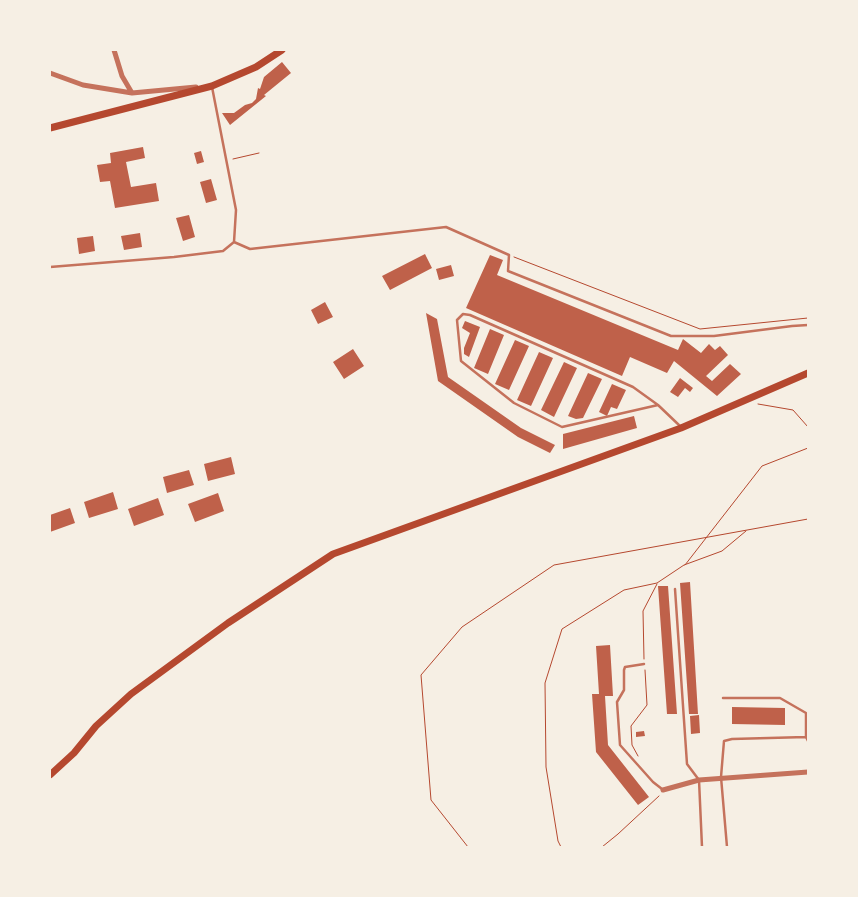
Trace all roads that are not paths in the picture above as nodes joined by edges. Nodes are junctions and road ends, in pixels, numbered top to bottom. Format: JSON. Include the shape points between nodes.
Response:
{"nodes":[{"id":1,"x":114,"y":50,"type":"edge"},
{"id":2,"x":282,"y":50,"type":"edge"},
{"id":3,"x":50,"y":73,"type":"edge"},
{"id":4,"x":212,"y":86,"type":"junction"},
{"id":5,"x":132,"y":93,"type":"junction"},
{"id":6,"x":50,"y":128,"type":"edge"},
{"id":7,"x":234,"y":242,"type":"junction"},
{"id":8,"x":50,"y":266,"type":"edge"},
{"id":9,"x":808,"y":325,"type":"edge"},
{"id":10,"x":808,"y":373,"type":"edge"},
{"id":11,"x":658,"y":405,"type":"junction"},
{"id":12,"x":681,"y":428,"type":"junction"},
{"id":13,"x":674,"y":589,"type":"dead end"},
{"id":14,"x":644,"y":664,"type":"road end"},
{"id":15,"x":723,"y":698,"type":"dead end"},
{"id":16,"x":806,"y":737,"type":"junction"},
{"id":17,"x":808,"y":742,"type":"edge"},
{"id":18,"x":808,"y":772,"type":"edge"},
{"id":19,"x":50,"y":775,"type":"edge"},
{"id":20,"x":721,"y":777,"type":"junction"},
{"id":21,"x":699,"y":780,"type":"junction"},
{"id":22,"x":663,"y":790,"type":"joint"},
{"id":23,"x":702,"y":847,"type":"edge"},
{"id":24,"x":727,"y":847,"type":"edge"}],
"edges":[{"from":1,"to":5,"type":"street","via":[[122,76]]},
{"from":2,"to":4,"type":"main road","via":[[256,67]]},
{"from":3,"to":5,"type":"street","via":[[83,85]]},
{"from":4,"to":5,"type":"street"},
{"from":4,"to":6,"type":"main road"},
{"from":4,"to":7,"type":"lane","via":[[236,210]]},
{"from":7,"to":8,"type":"lane","via":[[223,251],[204,254]]},
{"from":7,"to":9,"type":"lane","via":[[250,249],[446,227],[509,255],[508,271],[671,336],[714,336]]},
{"from":10,"to":12,"type":"main road"},
{"from":11,"to":11,"type":"lane","via":[[633,387],[470,315],[463,314],[456,320],[461,361],[514,403],[562,426]]},
{"from":11,"to":12,"type":"lane"},
{"from":12,"to":19,"type":"main road","via":[[332,554],[228,623],[131,694]]},
{"from":13,"to":21,"type":"lane","via":[[687,764]]},
{"from":14,"to":22,"type":"lane","via":[[624,670],[624,690],[617,702],[620,745]]},
{"from":15,"to":16,"type":"lane","via":[[780,698],[806,713]]},
{"from":16,"to":17,"type":"lane"},
{"from":16,"to":20,"type":"lane","via":[[724,741]]},
{"from":18,"to":20,"type":"street"},
{"from":20,"to":21,"type":"street"},
{"from":20,"to":24,"type":"lane"},
{"from":21,"to":22,"type":"street"},
{"from":21,"to":23,"type":"lane"}]}
